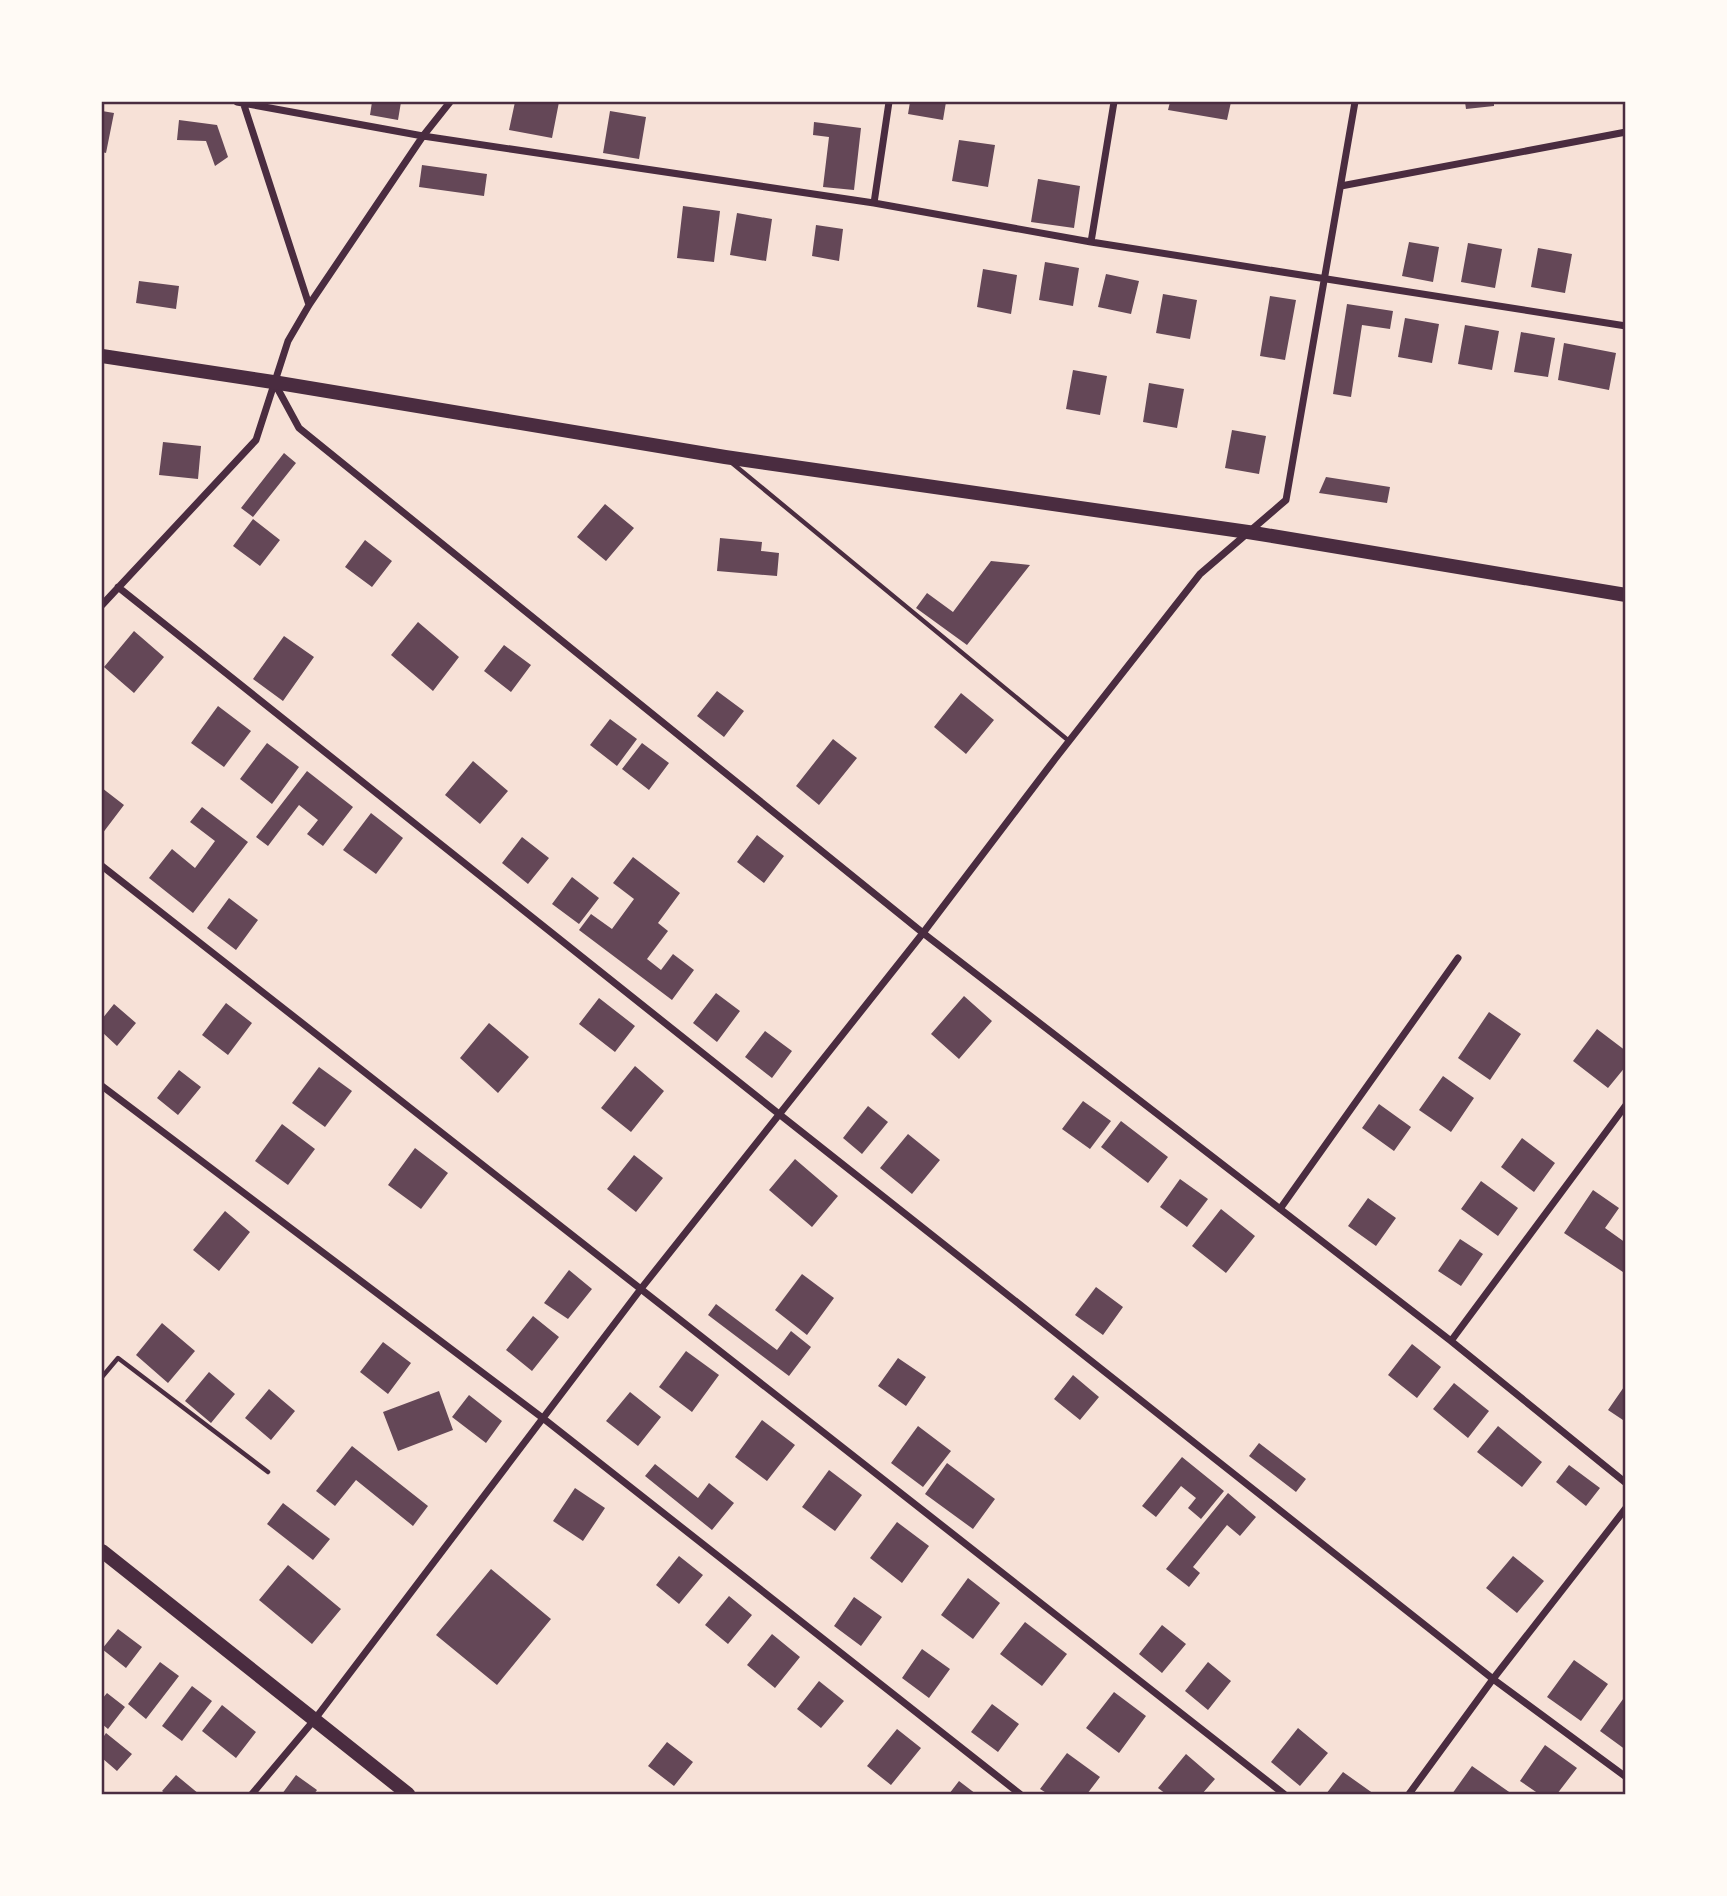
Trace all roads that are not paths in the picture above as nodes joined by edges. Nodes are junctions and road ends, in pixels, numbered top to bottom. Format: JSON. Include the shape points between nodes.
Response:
{"nodes":[{"id":1,"x":237,"y":102,"type":"edge"},
{"id":2,"x":243,"y":102,"type":"edge"},
{"id":3,"x":450,"y":102,"type":"edge"},
{"id":4,"x":889,"y":102,"type":"edge"},
{"id":5,"x":1114,"y":102,"type":"edge"},
{"id":6,"x":1355,"y":102,"type":"edge"},
{"id":7,"x":1626,"y":132,"type":"edge"},
{"id":8,"x":423,"y":136,"type":"junction"},
{"id":9,"x":1341,"y":186,"type":"junction"},
{"id":10,"x":874,"y":203,"type":"junction"},
{"id":11,"x":1091,"y":242,"type":"junction"},
{"id":12,"x":1323,"y":279,"type":"junction"},
{"id":13,"x":309,"y":305,"type":"junction"},
{"id":14,"x":1626,"y":326,"type":"edge"},
{"id":15,"x":102,"y":356,"type":"edge"},
{"id":16,"x":273,"y":382,"type":"junction"},
{"id":17,"x":725,"y":457,"type":"junction"},
{"id":18,"x":1248,"y":531,"type":"junction"},
{"id":19,"x":118,"y":587,"type":"junction"},
{"id":20,"x":1626,"y":595,"type":"edge"},
{"id":21,"x":102,"y":605,"type":"edge"},
{"id":22,"x":1069,"y":741,"type":"junction"},
{"id":23,"x":102,"y":866,"type":"edge"},
{"id":24,"x":923,"y":933,"type":"junction"},
{"id":25,"x":1458,"y":958,"type":"dead end"},
{"id":26,"x":102,"y":1086,"type":"edge"},
{"id":27,"x":1626,"y":1105,"type":"edge"},
{"id":28,"x":779,"y":1114,"type":"junction"},
{"id":29,"x":1280,"y":1209,"type":"junction"},
{"id":30,"x":640,"y":1290,"type":"junction"},
{"id":31,"x":1451,"y":1341,"type":"junction"},
{"id":32,"x":102,"y":1377,"type":"edge"},
{"id":33,"x":544,"y":1419,"type":"junction"},
{"id":34,"x":268,"y":1472,"type":"dead end"},
{"id":35,"x":1626,"y":1483,"type":"edge"},
{"id":36,"x":1626,"y":1508,"type":"edge"},
{"id":37,"x":102,"y":1551,"type":"edge"},
{"id":38,"x":1493,"y":1679,"type":"junction"},
{"id":39,"x":315,"y":1719,"type":"junction"},
{"id":40,"x":1626,"y":1777,"type":"edge"},
{"id":41,"x":252,"y":1794,"type":"edge"},
{"id":42,"x":408,"y":1794,"type":"edge"},
{"id":43,"x":1020,"y":1794,"type":"edge"},
{"id":44,"x":1284,"y":1794,"type":"edge"},
{"id":45,"x":1409,"y":1794,"type":"edge"}],
"edges":[{"from":1,"to":2,"type":"street"},
{"from":2,"to":8,"type":"street"},
{"from":2,"to":13,"type":"street"},
{"from":3,"to":8,"type":"street"},
{"from":4,"to":10,"type":"street"},
{"from":5,"to":11,"type":"street"},
{"from":6,"to":9,"type":"street"},
{"from":7,"to":9,"type":"street"},
{"from":8,"to":10,"type":"street"},
{"from":8,"to":13,"type":"street"},
{"from":9,"to":12,"type":"street"},
{"from":10,"to":11,"type":"street"},
{"from":11,"to":12,"type":"street"},
{"from":12,"to":14,"type":"street"},
{"from":12,"to":18,"type":"street","via":[[1286,500]]},
{"from":13,"to":16,"type":"street","via":[[288,341]]},
{"from":15,"to":16,"type":"main road"},
{"from":16,"to":17,"type":"main road"},
{"from":16,"to":19,"type":"street","via":[[256,440]]},
{"from":16,"to":24,"type":"street","via":[[299,428]]},
{"from":17,"to":18,"type":"main road"},
{"from":17,"to":22,"type":"lane"},
{"from":18,"to":20,"type":"main road"},
{"from":18,"to":22,"type":"street","via":[[1200,574]]},
{"from":19,"to":21,"type":"street"},
{"from":19,"to":28,"type":"street"},
{"from":22,"to":24,"type":"street"},
{"from":23,"to":30,"type":"street"},
{"from":24,"to":28,"type":"street"},
{"from":24,"to":29,"type":"street"},
{"from":25,"to":29,"type":"street"},
{"from":26,"to":33,"type":"street"},
{"from":27,"to":31,"type":"street"},
{"from":28,"to":30,"type":"street"},
{"from":28,"to":38,"type":"street"},
{"from":29,"to":31,"type":"street"},
{"from":30,"to":33,"type":"street"},
{"from":30,"to":44,"type":"street"},
{"from":31,"to":35,"type":"street"},
{"from":32,"to":34,"type":"lane","via":[[118,1357]]},
{"from":33,"to":39,"type":"street"},
{"from":33,"to":43,"type":"street"},
{"from":36,"to":38,"type":"street"},
{"from":37,"to":39,"type":"main road"},
{"from":38,"to":40,"type":"street"},
{"from":38,"to":45,"type":"street"},
{"from":39,"to":41,"type":"street"},
{"from":39,"to":42,"type":"main road"}]}
